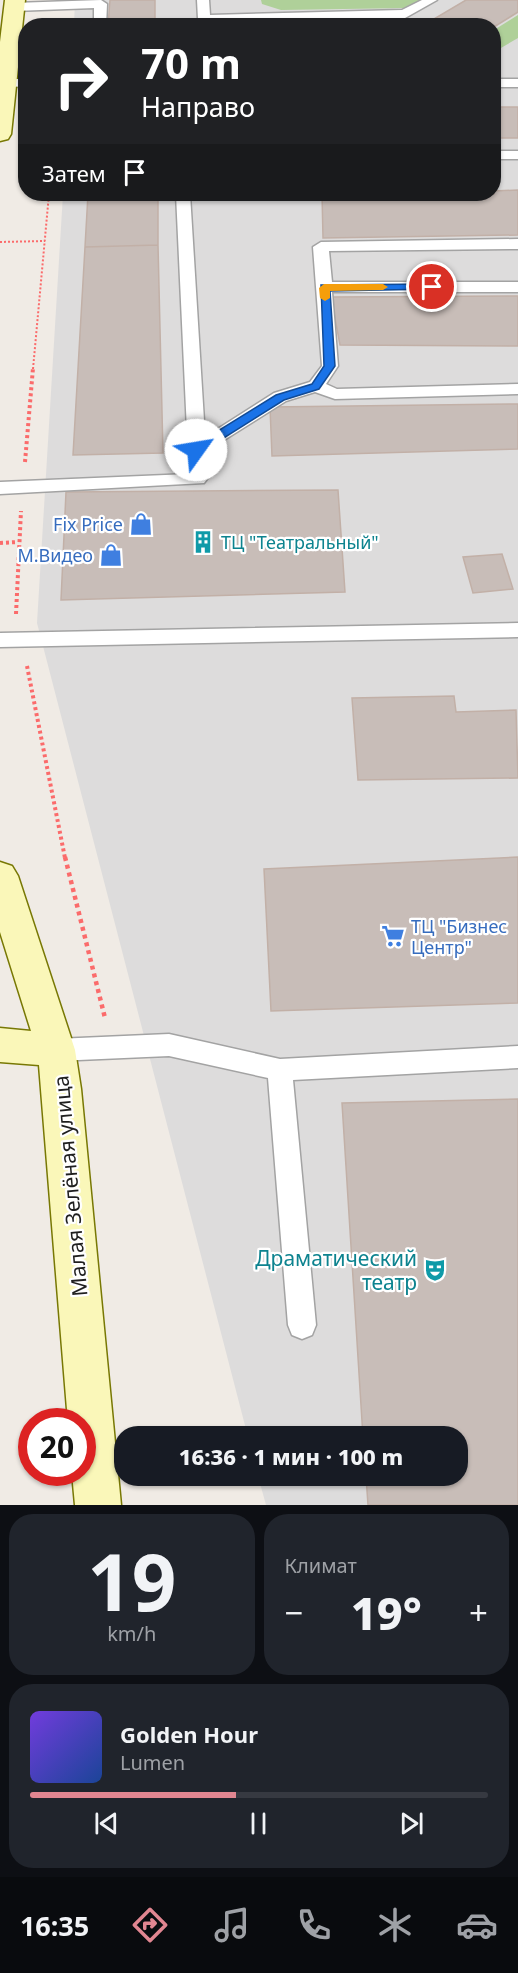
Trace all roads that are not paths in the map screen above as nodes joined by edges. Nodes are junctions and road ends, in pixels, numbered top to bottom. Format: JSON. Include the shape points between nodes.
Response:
{"nodes":[{"id":1,"x":203,"y":0,"type":"edge"},
{"id":2,"x":431,"y":0,"type":"edge"},
{"id":3,"x":102,"y":2,"type":"edge"},
{"id":4,"x":15,"y":3,"type":"edge"},
{"id":5,"x":101,"y":18,"type":"edge"},
{"id":6,"x":204,"y":18,"type":"edge"},
{"id":7,"x":304,"y":18,"type":"edge"},
{"id":8,"x":518,"y":82,"type":"edge"},
{"id":9,"x":15,"y":83,"type":"edge"},
{"id":10,"x":501,"y":83,"type":"edge"},
{"id":11,"x":0,"y":134,"type":"edge"},
{"id":12,"x":518,"y":155,"type":"edge"},
{"id":13,"x":501,"y":156,"type":"edge"},
{"id":14,"x":183,"y":201,"type":"edge"},
{"id":15,"x":518,"y":244,"type":"edge"},
{"id":16,"x":518,"y":287,"type":"edge"},
{"id":17,"x":324,"y":288,"type":"junction"},
{"id":18,"x":316,"y":386,"type":"junction"},
{"id":19,"x":518,"y":389,"type":"edge"},
{"id":20,"x":196,"y":450,"type":"junction"},
{"id":21,"x":0,"y":488,"type":"edge"},
{"id":22,"x":518,"y":630,"type":"edge"},
{"id":23,"x":0,"y":640,"type":"edge"},
{"id":24,"x":0,"y":876,"type":"edge"},
{"id":25,"x":0,"y":1045,"type":"edge"},
{"id":26,"x":56,"y":1050,"type":"junction"},
{"id":27,"x":518,"y":1057,"type":"edge"},
{"id":28,"x":280,"y":1070,"type":"junction"},
{"id":29,"x":302,"y":1325,"type":"dead end"},
{"id":30,"x":98,"y":1505,"type":"edge"}],
"edges":[{"from":1,"to":6,"type":"lane"},
{"from":2,"to":7,"type":"lane","via":[[405,14]]},
{"from":3,"to":4,"type":"lane"},
{"from":3,"to":5,"type":"lane"},
{"from":4,"to":9,"type":"street"},
{"from":8,"to":10,"type":"lane"},
{"from":9,"to":11,"type":"street"},
{"from":12,"to":13,"type":"lane"},
{"from":14,"to":20,"type":"lane"},
{"from":15,"to":17,"type":"lane","via":[[321,247]]},
{"from":16,"to":17,"type":"lane"},
{"from":17,"to":18,"type":"lane","via":[[330,366]]},
{"from":18,"to":19,"type":"lane","via":[[335,394]]},
{"from":18,"to":20,"type":"lane","via":[[280,397]]},
{"from":20,"to":21,"type":"lane","via":[[198,479]]},
{"from":22,"to":23,"type":"lane"},
{"from":24,"to":26,"type":"street","name":"Малая Зелёная улица"},
{"from":25,"to":26,"type":"street"},
{"from":26,"to":28,"type":"lane","via":[[169,1045]]},
{"from":26,"to":30,"type":"street","name":"Малая Зелёная улица"},
{"from":27,"to":28,"type":"lane"},
{"from":28,"to":29,"type":"lane"}]}
